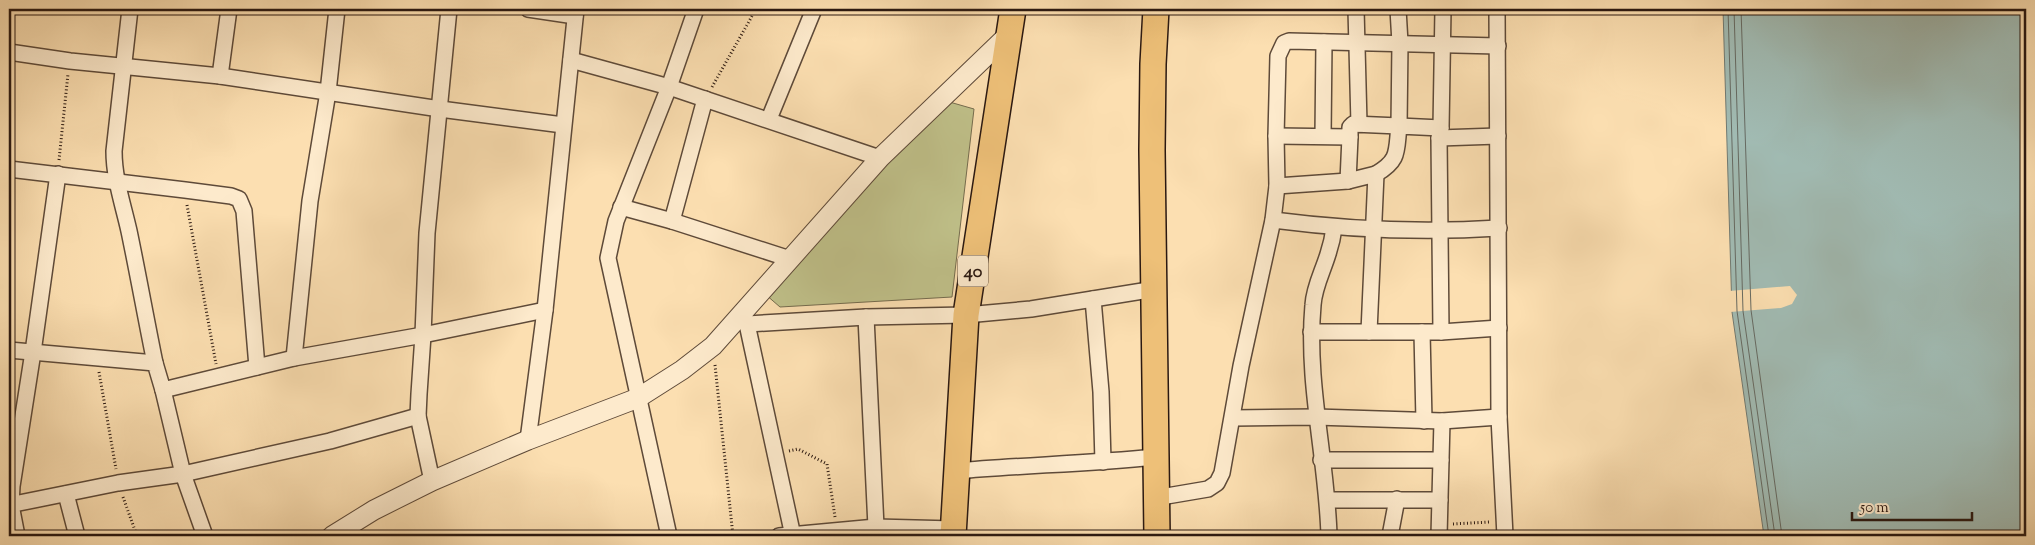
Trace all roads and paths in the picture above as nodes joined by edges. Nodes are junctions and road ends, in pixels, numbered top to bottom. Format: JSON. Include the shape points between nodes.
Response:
{"nodes":[{"id":1,"x":130,"y":9,"type":"edge"},
{"id":2,"x":228,"y":9,"type":"edge"},
{"id":3,"x":337,"y":9,"type":"edge"},
{"id":4,"x":448,"y":9,"type":"edge"},
{"id":5,"x":528,"y":9,"type":"edge"},
{"id":6,"x":696,"y":9,"type":"edge"},
{"id":7,"x":756,"y":9,"type":"edge"},
{"id":8,"x":814,"y":9,"type":"edge"},
{"id":9,"x":1013,"y":9,"type":"edge"},
{"id":10,"x":1156,"y":9,"type":"edge"},
{"id":11,"x":1356,"y":9,"type":"edge"},
{"id":12,"x":1398,"y":9,"type":"edge"},
{"id":13,"x":1443,"y":9,"type":"edge"},
{"id":14,"x":1497,"y":9,"type":"edge"},
{"id":15,"x":576,"y":12,"type":"edge"},
{"id":16,"x":1008,"y":35,"type":"junction"},
{"id":17,"x":1324,"y":42,"type":"junction"},
{"id":18,"x":1358,"y":43,"type":"junction"},
{"id":19,"x":1400,"y":43,"type":"junction"},
{"id":20,"x":1443,"y":45,"type":"junction"},
{"id":21,"x":1498,"y":46,"type":"junction"},
{"id":22,"x":9,"y":52,"type":"edge"},
{"id":23,"x":571,"y":60,"type":"junction"},
{"id":24,"x":70,"y":61,"type":"junction"},
{"id":25,"x":125,"y":67,"type":"junction"},
{"id":26,"x":220,"y":76,"type":"junction"},
{"id":27,"x":669,"y":87,"type":"junction"},
{"id":28,"x":328,"y":92,"type":"junction"},
{"id":29,"x":705,"y":98,"type":"junction"},
{"id":30,"x":440,"y":110,"type":"junction"},
{"id":31,"x":769,"y":120,"type":"junction"},
{"id":32,"x":1359,"y":124,"type":"junction"},
{"id":33,"x":564,"y":126,"type":"junction"},
{"id":34,"x":1399,"y":126,"type":"junction"},
{"id":35,"x":1440,"y":133,"type":"junction"},
{"id":36,"x":1276,"y":136,"type":"junction"},
{"id":37,"x":1323,"y":136,"type":"junction"},
{"id":38,"x":1498,"y":136,"type":"junction"},
{"id":39,"x":1350,"y":137,"type":"junction"},
{"id":40,"x":880,"y":158,"type":"junction"},
{"id":41,"x":9,"y":169,"type":"edge"},
{"id":42,"x":58,"y":174,"type":"junction"},
{"id":43,"x":1376,"y":174,"type":"junction"},
{"id":44,"x":1348,"y":181,"type":"junction"},
{"id":45,"x":116,"y":182,"type":"junction"},
{"id":46,"x":1278,"y":186,"type":"junction"},
{"id":47,"x":185,"y":190,"type":"junction"},
{"id":48,"x":621,"y":207,"type":"junction"},
{"id":49,"x":1274,"y":220,"type":"junction"},
{"id":50,"x":672,"y":221,"type":"junction"},
{"id":51,"x":1334,"y":228,"type":"junction"},
{"id":52,"x":1499,"y":228,"type":"junction"},
{"id":53,"x":1373,"y":230,"type":"junction"},
{"id":54,"x":1441,"y":231,"type":"junction"},
{"id":55,"x":790,"y":259,"type":"junction"},
{"id":56,"x":1154,"y":289,"type":"junction"},
{"id":57,"x":1093,"y":299,"type":"junction"},
{"id":58,"x":545,"y":310,"type":"junction"},
{"id":59,"x":966,"y":315,"type":"junction"},
{"id":60,"x":866,"y":317,"type":"junction"},
{"id":61,"x":744,"y":319,"type":"junction"},
{"id":62,"x":1499,"y":328,"type":"junction"},
{"id":63,"x":1311,"y":332,"type":"junction"},
{"id":64,"x":1369,"y":332,"type":"junction"},
{"id":65,"x":1422,"y":332,"type":"junction"},
{"id":66,"x":1442,"y":332,"type":"junction"},
{"id":67,"x":423,"y":335,"type":"junction"},
{"id":68,"x":713,"y":346,"type":"junction"},
{"id":69,"x":9,"y":350,"type":"edge"},
{"id":70,"x":33,"y":352,"type":"junction"},
{"id":71,"x":97,"y":358,"type":"junction"},
{"id":72,"x":294,"y":358,"type":"junction"},
{"id":73,"x":155,"y":362,"type":"junction"},
{"id":74,"x":257,"y":367,"type":"junction"},
{"id":75,"x":218,"y":377,"type":"junction"},
{"id":76,"x":163,"y":390,"type":"junction"},
{"id":77,"x":638,"y":398,"type":"junction"},
{"id":78,"x":418,"y":416,"type":"junction"},
{"id":79,"x":1316,"y":417,"type":"junction"},
{"id":80,"x":1499,"y":417,"type":"junction"},
{"id":81,"x":1233,"y":418,"type":"junction"},
{"id":82,"x":1424,"y":421,"type":"junction"},
{"id":83,"x":1442,"y":421,"type":"junction"},
{"id":84,"x":528,"y":440,"type":"junction"},
{"id":85,"x":776,"y":455,"type":"junction"},
{"id":86,"x":1154,"y":457,"type":"junction"},
{"id":87,"x":1321,"y":460,"type":"junction"},
{"id":88,"x":1442,"y":460,"type":"junction"},
{"id":89,"x":1103,"y":462,"type":"junction"},
{"id":90,"x":956,"y":472,"type":"junction"},
{"id":91,"x":183,"y":474,"type":"junction"},
{"id":92,"x":432,"y":482,"type":"junction"},
{"id":93,"x":118,"y":483,"type":"junction"},
{"id":94,"x":66,"y":494,"type":"junction"},
{"id":95,"x":1156,"y":498,"type":"junction"},
{"id":96,"x":1397,"y":499,"type":"junction"},
{"id":97,"x":1328,"y":500,"type":"junction"},
{"id":98,"x":1440,"y":500,"type":"junction"},
{"id":99,"x":10,"y":505,"type":"edge"},
{"id":100,"x":876,"y":527,"type":"junction"},
{"id":101,"x":1504,"y":529,"type":"edge"},
{"id":102,"x":836,"y":530,"type":"junction"},
{"id":103,"x":1440,"y":530,"type":"edge"},
{"id":104,"x":953,"y":532,"type":"edge"},
{"id":105,"x":17,"y":536,"type":"edge"},
{"id":106,"x":77,"y":536,"type":"edge"},
{"id":107,"x":137,"y":536,"type":"edge"},
{"id":108,"x":205,"y":536,"type":"edge"},
{"id":109,"x":332,"y":536,"type":"edge"},
{"id":110,"x":668,"y":536,"type":"edge"},
{"id":111,"x":733,"y":536,"type":"edge"},
{"id":112,"x":788,"y":536,"type":"edge"},
{"id":113,"x":1157,"y":536,"type":"edge"},
{"id":114,"x":1329,"y":536,"type":"edge"},
{"id":115,"x":1390,"y":536,"type":"edge"}],
"edges":[{"from":1,"to":25,"type":"street"},
{"from":2,"to":26,"type":"street"},
{"from":3,"to":28,"type":"street"},
{"from":4,"to":30,"type":"street"},
{"from":5,"to":15,"type":"street"},
{"from":6,"to":27,"type":"street"},
{"from":7,"to":29,"type":"path"},
{"from":8,"to":31,"type":"street"},
{"from":9,"to":16,"type":"highway","number":"40"},
{"from":10,"to":56,"type":"highway","via":[[1152,150]]},
{"from":11,"to":18,"type":"street"},
{"from":12,"to":19,"type":"street"},
{"from":13,"to":20,"type":"street"},
{"from":14,"to":21,"type":"street"},
{"from":15,"to":23,"type":"street"},
{"from":16,"to":40,"type":"street"},
{"from":16,"to":59,"type":"highway","number":"40"},
{"from":17,"to":18,"type":"street"},
{"from":17,"to":36,"type":"street","via":[[1289,41],[1280,49]]},
{"from":17,"to":37,"type":"street"},
{"from":18,"to":19,"type":"street"},
{"from":18,"to":32,"type":"street"},
{"from":19,"to":20,"type":"street"},
{"from":19,"to":34,"type":"street"},
{"from":20,"to":21,"type":"street"},
{"from":20,"to":35,"type":"street"},
{"from":21,"to":38,"type":"street"},
{"from":22,"to":24,"type":"street"},
{"from":23,"to":27,"type":"street"},
{"from":23,"to":33,"type":"street"},
{"from":24,"to":25,"type":"street"},
{"from":24,"to":42,"type":"path"},
{"from":25,"to":26,"type":"street"},
{"from":25,"to":45,"type":"street","via":[[114,152]]},
{"from":26,"to":28,"type":"street"},
{"from":27,"to":29,"type":"street"},
{"from":27,"to":48,"type":"street"},
{"from":28,"to":30,"type":"street"},
{"from":28,"to":72,"type":"street","via":[[310,201]]},
{"from":29,"to":31,"type":"street"},
{"from":29,"to":50,"type":"street"},
{"from":30,"to":33,"type":"street"},
{"from":30,"to":67,"type":"street","via":[[427,233]]},
{"from":31,"to":40,"type":"street"},
{"from":32,"to":34,"type":"street"},
{"from":32,"to":39,"type":"street","via":[[1352,124]]},
{"from":33,"to":58,"type":"street"},
{"from":34,"to":35,"type":"street"},
{"from":34,"to":43,"type":"street","via":[[1394,161]]},
{"from":35,"to":38,"type":"street"},
{"from":35,"to":54,"type":"street"},
{"from":36,"to":37,"type":"street"},
{"from":36,"to":46,"type":"street"},
{"from":37,"to":39,"type":"street"},
{"from":38,"to":52,"type":"street"},
{"from":39,"to":44,"type":"street"},
{"from":40,"to":55,"type":"street"},
{"from":41,"to":42,"type":"street"},
{"from":42,"to":45,"type":"street"},
{"from":42,"to":70,"type":"street"},
{"from":43,"to":44,"type":"street"},
{"from":43,"to":53,"type":"street"},
{"from":44,"to":46,"type":"street"},
{"from":45,"to":47,"type":"street"},
{"from":45,"to":73,"type":"street"},
{"from":46,"to":49,"type":"street"},
{"from":47,"to":74,"type":"street","via":[[231,196],[241,201]]},
{"from":47,"to":75,"type":"path"},
{"from":48,"to":50,"type":"street"},
{"from":48,"to":77,"type":"street","via":[[608,258]]},
{"from":49,"to":51,"type":"street"},
{"from":49,"to":81,"type":"street","via":[[1242,358]]},
{"from":50,"to":55,"type":"street"},
{"from":51,"to":53,"type":"street"},
{"from":51,"to":63,"type":"street","via":[[1313,302]]},
{"from":52,"to":54,"type":"street"},
{"from":52,"to":62,"type":"street"},
{"from":53,"to":54,"type":"street"},
{"from":53,"to":64,"type":"street"},
{"from":54,"to":66,"type":"street"},
{"from":55,"to":61,"type":"street"},
{"from":56,"to":57,"type":"street"},
{"from":56,"to":86,"type":"highway"},
{"from":57,"to":59,"type":"street"},
{"from":57,"to":89,"type":"street"},
{"from":58,"to":67,"type":"street"},
{"from":58,"to":84,"type":"street"},
{"from":59,"to":60,"type":"street"},
{"from":59,"to":90,"type":"highway","number":"40"},
{"from":60,"to":61,"type":"street"},
{"from":60,"to":100,"type":"street"},
{"from":61,"to":68,"type":"street"},
{"from":61,"to":85,"type":"street"},
{"from":62,"to":66,"type":"street"},
{"from":62,"to":80,"type":"street"},
{"from":63,"to":64,"type":"street"},
{"from":63,"to":79,"type":"street"},
{"from":64,"to":65,"type":"street"},
{"from":65,"to":66,"type":"street"},
{"from":65,"to":82,"type":"street"},
{"from":67,"to":72,"type":"street"},
{"from":67,"to":78,"type":"street"},
{"from":68,"to":77,"type":"street"},
{"from":68,"to":111,"type":"path"},
{"from":69,"to":70,"type":"street"},
{"from":70,"to":71,"type":"street"},
{"from":70,"to":99,"type":"street"},
{"from":71,"to":73,"type":"street"},
{"from":71,"to":93,"type":"path"},
{"from":72,"to":74,"type":"street"},
{"from":73,"to":76,"type":"street"},
{"from":74,"to":75,"type":"street"},
{"from":75,"to":76,"type":"street"},
{"from":76,"to":91,"type":"street"},
{"from":77,"to":84,"type":"street"},
{"from":77,"to":110,"type":"street"},
{"from":78,"to":91,"type":"street","via":[[330,441]]},
{"from":78,"to":92,"type":"street"},
{"from":79,"to":81,"type":"street"},
{"from":79,"to":82,"type":"street"},
{"from":79,"to":87,"type":"street"},
{"from":80,"to":83,"type":"street"},
{"from":80,"to":101,"type":"street"},
{"from":81,"to":95,"type":"street","via":[[1217,483],[1199,492]]},
{"from":82,"to":83,"type":"street"},
{"from":83,"to":88,"type":"street"},
{"from":84,"to":92,"type":"street"},
{"from":85,"to":102,"type":"path","via":[[798,449],[827,464]]},
{"from":85,"to":112,"type":"street"},
{"from":86,"to":89,"type":"street"},
{"from":86,"to":95,"type":"highway"},
{"from":87,"to":88,"type":"street"},
{"from":87,"to":97,"type":"street"},
{"from":88,"to":98,"type":"street"},
{"from":89,"to":90,"type":"street"},
{"from":90,"to":104,"type":"highway","number":"40"},
{"from":91,"to":93,"type":"street"},
{"from":91,"to":108,"type":"street"},
{"from":92,"to":109,"type":"street","via":[[374,510]]},
{"from":93,"to":94,"type":"street"},
{"from":93,"to":107,"type":"path"},
{"from":94,"to":99,"type":"street"},
{"from":94,"to":106,"type":"street"},
{"from":95,"to":113,"type":"highway"},
{"from":96,"to":97,"type":"street"},
{"from":96,"to":98,"type":"street"},
{"from":96,"to":115,"type":"street"},
{"from":97,"to":114,"type":"street"},
{"from":98,"to":103,"type":"street"},
{"from":99,"to":105,"type":"street"},
{"from":100,"to":102,"type":"street"},
{"from":100,"to":104,"type":"street"},
{"from":101,"to":103,"type":"path"},
{"from":102,"to":112,"type":"street"}]}
